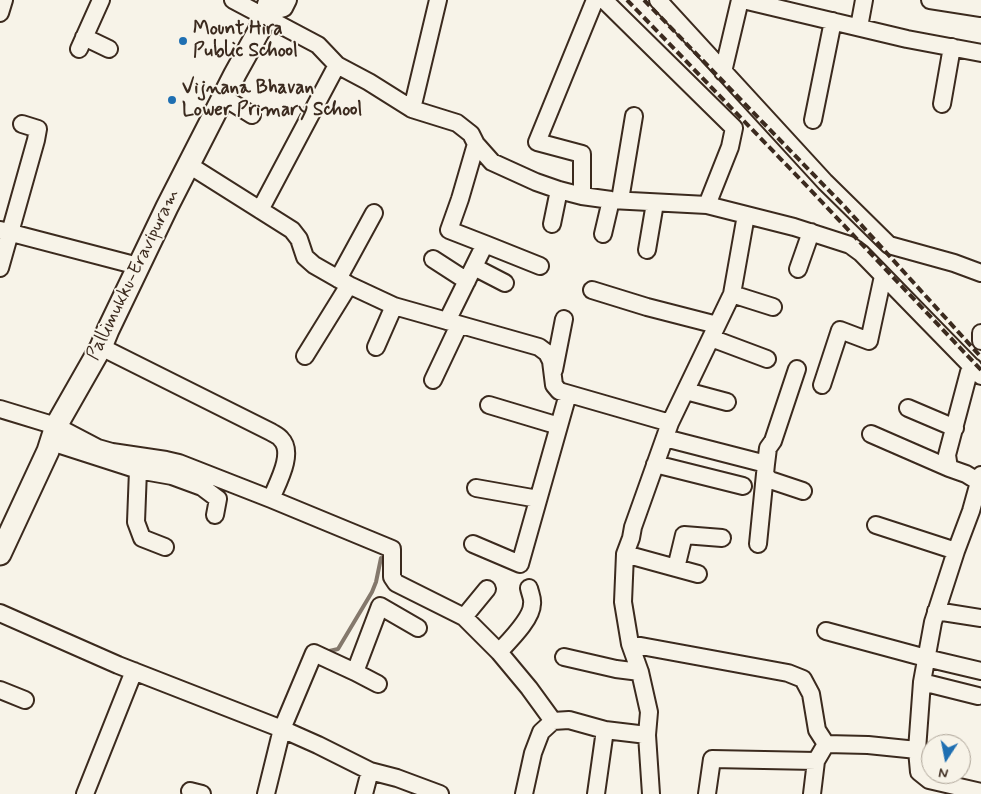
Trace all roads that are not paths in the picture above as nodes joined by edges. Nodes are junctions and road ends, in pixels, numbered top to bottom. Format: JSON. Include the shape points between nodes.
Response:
{"nodes":[{"id":1,"x":4,"y":0,"type":"edge"},
{"id":2,"x":101,"y":0,"type":"edge"},
{"id":3,"x":233,"y":0,"type":"edge"},
{"id":4,"x":438,"y":0,"type":"edge"},
{"id":5,"x":595,"y":0,"type":"edge"},
{"id":6,"x":604,"y":0,"type":"edge"},
{"id":7,"x":658,"y":0,"type":"edge"},
{"id":8,"x":742,"y":0,"type":"edge"},
{"id":9,"x":864,"y":0,"type":"edge"},
{"id":10,"x":930,"y":0,"type":"edge"},
{"id":11,"x":273,"y":6,"type":"edge"},
{"id":12,"x":981,"y":8,"type":"edge"},
{"id":13,"x":0,"y":13,"type":"edge"},
{"id":14,"x":833,"y":21,"type":"junction"},
{"id":15,"x":859,"y":28,"type":"junction"},
{"id":16,"x":952,"y":47,"type":"junction"},
{"id":17,"x":109,"y":49,"type":"dead end"},
{"id":18,"x":981,"y":53,"type":"edge"},
{"id":19,"x":337,"y":65,"type":"junction"},
{"id":20,"x":723,"y":72,"type":"junction"},
{"id":21,"x":223,"y":96,"type":"junction"},
{"id":22,"x":942,"y":104,"type":"dead end"},
{"id":23,"x":412,"y":109,"type":"junction"},
{"id":24,"x":252,"y":115,"type":"dead end"},
{"id":25,"x":634,"y":116,"type":"dead end"},
{"id":26,"x":813,"y":120,"type":"dead end"},
{"id":27,"x":22,"y":124,"type":"dead end"},
{"id":28,"x":476,"y":144,"type":"junction"},
{"id":29,"x":189,"y":164,"type":"junction"},
{"id":30,"x":559,"y":190,"type":"junction"},
{"id":31,"x":582,"y":196,"type":"junction"},
{"id":32,"x":615,"y":200,"type":"junction"},
{"id":33,"x":655,"y":203,"type":"junction"},
{"id":34,"x":706,"y":206,"type":"junction"},
{"id":35,"x":260,"y":210,"type":"junction"},
{"id":36,"x":374,"y":213,"type":"dead end"},
{"id":37,"x":746,"y":215,"type":"junction"},
{"id":38,"x":552,"y":224,"type":"dead end"},
{"id":39,"x":5,"y":231,"type":"edge"},
{"id":40,"x":811,"y":232,"type":"junction"},
{"id":41,"x":603,"y":234,"type":"dead end"},
{"id":42,"x":485,"y":244,"type":"junction"},
{"id":43,"x":647,"y":250,"type":"dead end"},
{"id":44,"x":433,"y":259,"type":"dead end"},
{"id":45,"x":138,"y":266,"type":"junction"},
{"id":46,"x":540,"y":266,"type":"dead end"},
{"id":47,"x":0,"y":268,"type":"edge"},
{"id":48,"x":798,"y":269,"type":"dead end"},
{"id":49,"x":981,"y":273,"type":"edge"},
{"id":50,"x":471,"y":274,"type":"junction"},
{"id":51,"x":883,"y":276,"type":"junction"},
{"id":52,"x":344,"y":282,"type":"junction"},
{"id":53,"x":505,"y":283,"type":"dead end"},
{"id":54,"x":592,"y":290,"type":"dead end"},
{"id":55,"x":732,"y":294,"type":"junction"},
{"id":56,"x":394,"y":306,"type":"junction"},
{"id":57,"x":773,"y":307,"type":"dead end"},
{"id":58,"x":564,"y":319,"type":"dead end"},
{"id":59,"x":453,"y":323,"type":"junction"},
{"id":60,"x":714,"y":331,"type":"junction"},
{"id":61,"x":981,"y":333,"type":"edge"},
{"id":62,"x":981,"y":341,"type":"edge"},
{"id":63,"x":101,"y":347,"type":"junction"},
{"id":64,"x":376,"y":347,"type":"dead end"},
{"id":65,"x":305,"y":356,"type":"dead end"},
{"id":66,"x":767,"y":359,"type":"dead end"},
{"id":67,"x":797,"y":369,"type":"dead end"},
{"id":68,"x":553,"y":372,"type":"junction"},
{"id":69,"x":977,"y":372,"type":"edge"},
{"id":70,"x":433,"y":380,"type":"dead end"},
{"id":71,"x":822,"y":385,"type":"dead end"},
{"id":72,"x":686,"y":390,"type":"junction"},
{"id":73,"x":568,"y":394,"type":"junction"},
{"id":74,"x":727,"y":402,"type":"dead end"},
{"id":75,"x":489,"y":405,"type":"dead end"},
{"id":76,"x":908,"y":408,"type":"dead end"},
{"id":77,"x":0,"y":409,"type":"edge"},
{"id":78,"x":559,"y":426,"type":"junction"},
{"id":79,"x":954,"y":428,"type":"junction"},
{"id":80,"x":667,"y":430,"type":"junction"},
{"id":81,"x":54,"y":434,"type":"junction"},
{"id":82,"x":871,"y":434,"type":"dead end"},
{"id":83,"x":656,"y":464,"type":"junction"},
{"id":84,"x":949,"y":468,"type":"junction"},
{"id":85,"x":766,"y":469,"type":"junction"},
{"id":86,"x":138,"y":470,"type":"junction"},
{"id":87,"x":980,"y":478,"type":"edge"},
{"id":88,"x":743,"y":486,"type":"dead end"},
{"id":89,"x":476,"y":488,"type":"dead end"},
{"id":90,"x":803,"y":491,"type":"dead end"},
{"id":91,"x":271,"y":499,"type":"junction"},
{"id":92,"x":538,"y":499,"type":"junction"},
{"id":93,"x":215,"y":515,"type":"dead end"},
{"id":94,"x":876,"y":525,"type":"dead end"},
{"id":95,"x":6,"y":526,"type":"edge"},
{"id":96,"x":722,"y":538,"type":"dead end"},
{"id":97,"x":473,"y":544,"type":"dead end"},
{"id":98,"x":758,"y":544,"type":"dead end"},
{"id":99,"x":165,"y":547,"type":"dead end"},
{"id":100,"x":956,"y":552,"type":"junction"},
{"id":101,"x":0,"y":554,"type":"edge"},
{"id":102,"x":625,"y":554,"type":"junction"},
{"id":103,"x":676,"y":568,"type":"junction"},
{"id":104,"x":698,"y":574,"type":"dead end"},
{"id":105,"x":529,"y":588,"type":"dead end"},
{"id":106,"x":487,"y":589,"type":"dead end"},
{"id":107,"x":936,"y":611,"type":"junction"},
{"id":108,"x":0,"y":613,"type":"edge"},
{"id":109,"x":464,"y":617,"type":"junction"},
{"id":110,"x":981,"y":618,"type":"edge"},
{"id":111,"x":418,"y":628,"type":"dead end"},
{"id":112,"x":826,"y":631,"type":"dead end"},
{"id":113,"x":630,"y":644,"type":"junction"},
{"id":114,"x":499,"y":652,"type":"junction"},
{"id":115,"x":564,"y":656,"type":"dead end"},
{"id":116,"x":926,"y":658,"type":"junction"},
{"id":117,"x":134,"y":671,"type":"junction"},
{"id":118,"x":355,"y":672,"type":"junction"},
{"id":119,"x":640,"y":672,"type":"junction"},
{"id":120,"x":981,"y":672,"type":"edge"},
{"id":121,"x":922,"y":682,"type":"junction"},
{"id":122,"x":378,"y":684,"type":"dead end"},
{"id":123,"x":0,"y":690,"type":"edge"},
{"id":124,"x":978,"y":696,"type":"dead end"},
{"id":125,"x":25,"y":700,"type":"dead end"},
{"id":126,"x":553,"y":721,"type":"junction"},
{"id":127,"x":282,"y":729,"type":"junction"},
{"id":128,"x":606,"y":730,"type":"junction"},
{"id":129,"x":647,"y":735,"type":"junction"},
{"id":130,"x":826,"y":744,"type":"junction"},
{"id":131,"x":917,"y":750,"type":"junction"},
{"id":132,"x":816,"y":761,"type":"junction"},
{"id":133,"x":370,"y":771,"type":"junction"},
{"id":134,"x":981,"y":792,"type":"edge"},
{"id":135,"x":85,"y":794,"type":"edge"},
{"id":136,"x":266,"y":794,"type":"edge"},
{"id":137,"x":364,"y":794,"type":"edge"},
{"id":138,"x":440,"y":794,"type":"edge"},
{"id":139,"x":524,"y":794,"type":"edge"},
{"id":140,"x":596,"y":794,"type":"edge"},
{"id":141,"x":651,"y":794,"type":"edge"},
{"id":142,"x":707,"y":794,"type":"edge"},
{"id":143,"x":812,"y":794,"type":"edge"}],
"edges":[{"from":1,"to":13,"type":"street"},
{"from":2,"to":17,"type":"street","via":[[81,43]]},
{"from":3,"to":11,"type":"street"},
{"from":4,"to":23,"type":"street"},
{"from":5,"to":31,"type":"street","via":[[537,142],[582,154]]},
{"from":6,"to":34,"type":"street","via":[[734,128],[730,147]]},
{"from":7,"to":20,"type":"street"},
{"from":8,"to":14,"type":"street"},
{"from":8,"to":20,"type":"street"},
{"from":9,"to":15,"type":"street"},
{"from":10,"to":12,"type":"street"},
{"from":11,"to":19,"type":"street"},
{"from":11,"to":21,"type":"main road","name":"Pallimukku-Eravipuram"},
{"from":14,"to":15,"type":"street"},
{"from":14,"to":26,"type":"street"},
{"from":15,"to":16,"type":"street"},
{"from":16,"to":18,"type":"street"},
{"from":16,"to":22,"type":"street"},
{"from":19,"to":23,"type":"street"},
{"from":19,"to":35,"type":"street"},
{"from":20,"to":49,"type":"street","via":[[824,182],[889,245]]},
{"from":21,"to":24,"type":"street"},
{"from":21,"to":29,"type":"main road","name":"Pallimukku-Eravipuram"},
{"from":23,"to":28,"type":"street","via":[[457,123],[471,134]]},
{"from":25,"to":32,"type":"street"},
{"from":27,"to":39,"type":"street","via":[[38,129]]},
{"from":28,"to":30,"type":"street","via":[[492,162]]},
{"from":28,"to":42,"type":"street","via":[[449,230]]},
{"from":29,"to":35,"type":"street"},
{"from":29,"to":45,"type":"main road","name":"Pallimukku-Eravipuram"},
{"from":30,"to":31,"type":"street"},
{"from":30,"to":38,"type":"street"},
{"from":31,"to":32,"type":"street"},
{"from":32,"to":33,"type":"street"},
{"from":32,"to":41,"type":"street"},
{"from":33,"to":34,"type":"street"},
{"from":33,"to":43,"type":"street"},
{"from":34,"to":37,"type":"street"},
{"from":35,"to":52,"type":"street","via":[[292,230],[305,257],[314,265]]},
{"from":36,"to":52,"type":"street"},
{"from":37,"to":40,"type":"street"},
{"from":37,"to":55,"type":"street"},
{"from":39,"to":45,"type":"street"},
{"from":39,"to":47,"type":"street"},
{"from":40,"to":48,"type":"street"},
{"from":40,"to":51,"type":"street","via":[[850,245]]},
{"from":42,"to":46,"type":"street"},
{"from":42,"to":50,"type":"street"},
{"from":44,"to":50,"type":"street"},
{"from":45,"to":63,"type":"main road","name":"Pallimukku-Eravipuram"},
{"from":50,"to":53,"type":"street"},
{"from":50,"to":59,"type":"street"},
{"from":51,"to":69,"type":"street"},
{"from":51,"to":71,"type":"street","via":[[869,341],[840,330]]},
{"from":52,"to":56,"type":"street"},
{"from":52,"to":65,"type":"street"},
{"from":54,"to":60,"type":"street"},
{"from":55,"to":57,"type":"street"},
{"from":55,"to":60,"type":"street"},
{"from":56,"to":59,"type":"street"},
{"from":56,"to":64,"type":"street"},
{"from":58,"to":68,"type":"street"},
{"from":59,"to":68,"type":"street","via":[[538,347],[547,353]]},
{"from":59,"to":70,"type":"street"},
{"from":60,"to":66,"type":"street"},
{"from":60,"to":72,"type":"street"},
{"from":61,"to":62,"type":"street"},
{"from":63,"to":81,"type":"main road","name":"Pallimukku-Eravipuram"},
{"from":63,"to":91,"type":"street","via":[[282,439],[286,460]]},
{"from":67,"to":85,"type":"street","via":[[773,442],[768,448]]},
{"from":68,"to":73,"type":"street","via":[[554,385]]},
{"from":69,"to":79,"type":"street","via":[[969,372]]},
{"from":72,"to":74,"type":"street"},
{"from":72,"to":80,"type":"street"},
{"from":73,"to":78,"type":"street"},
{"from":73,"to":80,"type":"street"},
{"from":75,"to":78,"type":"street"},
{"from":76,"to":79,"type":"street"},
{"from":77,"to":81,"type":"street"},
{"from":78,"to":92,"type":"street"},
{"from":79,"to":84,"type":"street","via":[[948,455]]},
{"from":80,"to":83,"type":"street"},
{"from":80,"to":85,"type":"street"},
{"from":81,"to":86,"type":"street"},
{"from":81,"to":91,"type":"street","via":[[112,452],[179,463]]},
{"from":81,"to":95,"type":"main road","name":"Pallimukku-Eravipuram"},
{"from":82,"to":84,"type":"street"},
{"from":83,"to":88,"type":"street"},
{"from":83,"to":102,"type":"street"},
{"from":84,"to":87,"type":"street"},
{"from":85,"to":90,"type":"street","via":[[770,480]]},
{"from":85,"to":98,"type":"street"},
{"from":86,"to":93,"type":"street","via":[[172,476],[202,487],[218,499]]},
{"from":86,"to":99,"type":"street","via":[[136,522],[142,538]]},
{"from":87,"to":100,"type":"street"},
{"from":89,"to":92,"type":"street"},
{"from":91,"to":109,"type":"street","via":[[392,549],[392,577],[396,583]]},
{"from":92,"to":97,"type":"street","via":[[520,564]]},
{"from":94,"to":100,"type":"street"},
{"from":95,"to":101,"type":"main road","name":"Pallimukku-Eravipuram"},
{"from":96,"to":103,"type":"street","via":[[684,535]]},
{"from":100,"to":107,"type":"street"},
{"from":102,"to":103,"type":"street"},
{"from":102,"to":113,"type":"street","via":[[623,602]]},
{"from":103,"to":104,"type":"street"},
{"from":105,"to":114,"type":"street","via":[[533,605],[527,619]]},
{"from":106,"to":109,"type":"street"},
{"from":107,"to":110,"type":"street"},
{"from":107,"to":116,"type":"street"},
{"from":108,"to":117,"type":"street"},
{"from":109,"to":114,"type":"street"},
{"from":111,"to":118,"type":"street","via":[[380,606]]},
{"from":112,"to":116,"type":"street"},
{"from":113,"to":119,"type":"street"},
{"from":113,"to":130,"type":"street","via":[[788,673],[803,679],[811,694],[817,730]]},
{"from":114,"to":126,"type":"street"},
{"from":115,"to":119,"type":"street"},
{"from":116,"to":120,"type":"street"},
{"from":116,"to":121,"type":"street"},
{"from":117,"to":127,"type":"street"},
{"from":117,"to":135,"type":"street"},
{"from":118,"to":122,"type":"street"},
{"from":118,"to":127,"type":"street","via":[[314,653]]},
{"from":119,"to":129,"type":"street","via":[[649,712]]},
{"from":121,"to":124,"type":"street"},
{"from":121,"to":131,"type":"street"},
{"from":123,"to":125,"type":"street"},
{"from":126,"to":128,"type":"street","via":[[569,720]]},
{"from":126,"to":139,"type":"street","via":[[541,732]]},
{"from":127,"to":133,"type":"street"},
{"from":127,"to":136,"type":"street"},
{"from":128,"to":129,"type":"street"},
{"from":128,"to":140,"type":"street"},
{"from":129,"to":141,"type":"street"},
{"from":130,"to":131,"type":"street"},
{"from":130,"to":132,"type":"street"},
{"from":131,"to":134,"type":"street","via":[[919,772],[929,780]]},
{"from":132,"to":142,"type":"street","via":[[712,759]]},
{"from":132,"to":143,"type":"street"},
{"from":133,"to":137,"type":"street"},
{"from":133,"to":138,"type":"street"}]}
